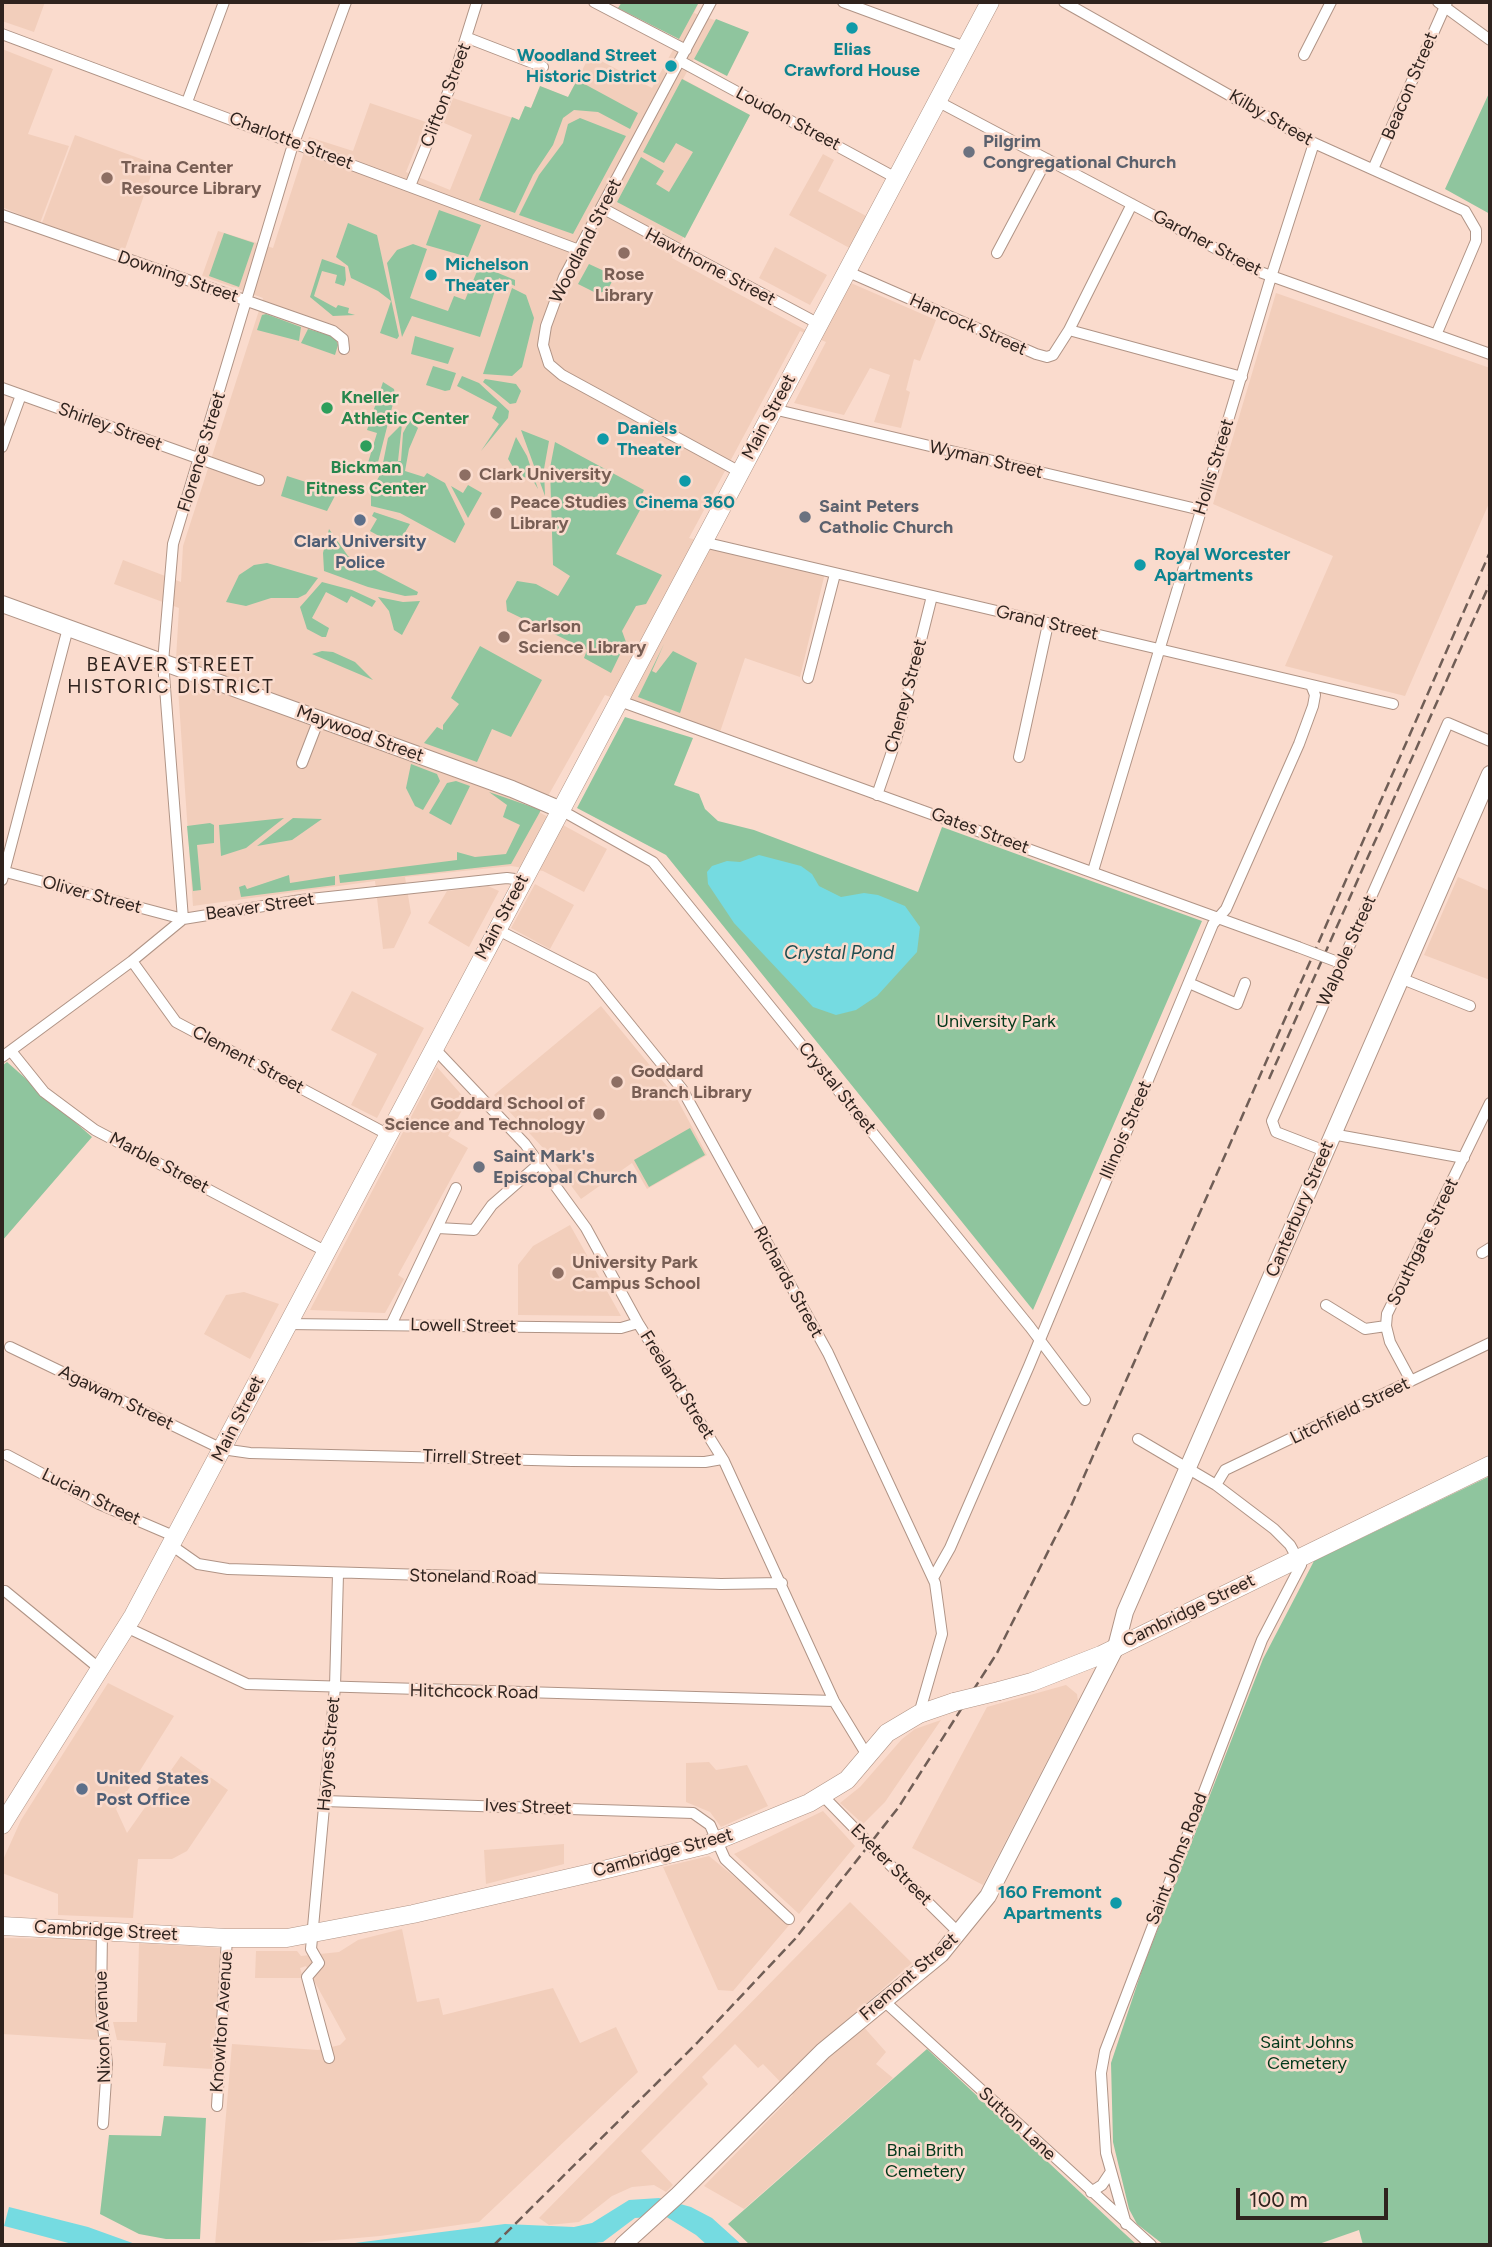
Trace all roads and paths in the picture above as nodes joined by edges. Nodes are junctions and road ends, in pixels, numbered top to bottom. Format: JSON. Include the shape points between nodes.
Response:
{"nodes":[{"id":1,"x":224,"y":2,"type":"edge"},
{"id":2,"x":346,"y":2,"type":"edge"},
{"id":3,"x":477,"y":2,"type":"edge"},
{"id":4,"x":594,"y":2,"type":"edge"},
{"id":5,"x":711,"y":2,"type":"edge"},
{"id":6,"x":844,"y":2,"type":"edge"},
{"id":7,"x":990,"y":2,"type":"edge"},
{"id":8,"x":1064,"y":2,"type":"edge"},
{"id":9,"x":1331,"y":2,"type":"edge"},
{"id":10,"x":1443,"y":4,"type":"edge"},
{"id":11,"x":2,"y":34,"type":"edge"},
{"id":12,"x":468,"y":38,"type":"junction"},
{"id":13,"x":1490,"y":40,"type":"edge"},
{"id":14,"x":965,"y":47,"type":"junction"},
{"id":15,"x":686,"y":50,"type":"junction"},
{"id":16,"x":1304,"y":55,"type":"dead end"},
{"id":17,"x":680,"y":61,"type":"junction"},
{"id":18,"x":543,"y":67,"type":"dead end"},
{"id":19,"x":937,"y":101,"type":"junction"},
{"id":20,"x":187,"y":102,"type":"junction"},
{"id":21,"x":1314,"y":143,"type":"junction"},
{"id":22,"x":294,"y":144,"type":"junction"},
{"id":23,"x":1047,"y":159,"type":"junction"},
{"id":24,"x":1373,"y":169,"type":"junction"},
{"id":25,"x":896,"y":178,"type":"junction"},
{"id":26,"x":410,"y":186,"type":"junction"},
{"id":27,"x":1132,"y":204,"type":"junction"},
{"id":28,"x":602,"y":208,"type":"junction"},
{"id":29,"x":2,"y":215,"type":"edge"},
{"id":30,"x":579,"y":250,"type":"junction"},
{"id":31,"x":997,"y":253,"type":"dead end"},
{"id":32,"x":846,"y":271,"type":"junction"},
{"id":33,"x":1271,"y":276,"type":"junction"},
{"id":34,"x":247,"y":301,"type":"junction"},
{"id":35,"x":819,"y":324,"type":"junction"},
{"id":36,"x":1069,"y":330,"type":"junction"},
{"id":37,"x":1436,"y":335,"type":"junction"},
{"id":38,"x":344,"y":349,"type":"dead end"},
{"id":39,"x":1490,"y":354,"type":"edge"},
{"id":40,"x":1242,"y":377,"type":"junction"},
{"id":41,"x":2,"y":388,"type":"edge"},
{"id":42,"x":21,"y":395,"type":"junction"},
{"id":43,"x":773,"y":408,"type":"junction"},
{"id":44,"x":2,"y":447,"type":"edge"},
{"id":45,"x":200,"y":460,"type":"junction"},
{"id":46,"x":740,"y":472,"type":"junction"},
{"id":47,"x":259,"y":480,"type":"dead end"},
{"id":48,"x":1201,"y":510,"type":"junction"},
{"id":49,"x":703,"y":542,"type":"junction"},
{"id":50,"x":835,"y":573,"type":"junction"},
{"id":51,"x":932,"y":596,"type":"junction"},
{"id":52,"x":2,"y":604,"type":"edge"},
{"id":53,"x":1048,"y":624,"type":"junction"},
{"id":54,"x":68,"y":628,"type":"junction"},
{"id":55,"x":1159,"y":650,"type":"junction"},
{"id":56,"x":163,"y":662,"type":"junction"},
{"id":57,"x":808,"y":678,"type":"dead end"},
{"id":58,"x":1311,"y":685,"type":"junction"},
{"id":59,"x":617,"y":700,"type":"junction"},
{"id":60,"x":1392,"y":704,"type":"dead end"},
{"id":61,"x":319,"y":719,"type":"junction"},
{"id":62,"x":1490,"y":741,"type":"edge"},
{"id":63,"x":1019,"y":757,"type":"dead end"},
{"id":64,"x":302,"y":763,"type":"dead end"},
{"id":65,"x":1490,"y":774,"type":"edge"},
{"id":66,"x":877,"y":794,"type":"junction"},
{"id":67,"x":559,"y":809,"type":"junction"},
{"id":68,"x":1093,"y":871,"type":"junction"},
{"id":69,"x":3,"y":874,"type":"edge"},
{"id":70,"x":522,"y":880,"type":"junction"},
{"id":71,"x":1219,"y":917,"type":"junction"},
{"id":72,"x":183,"y":919,"type":"junction"},
{"id":73,"x":496,"y":929,"type":"junction"},
{"id":74,"x":132,"y":961,"type":"junction"},
{"id":75,"x":1338,"y":962,"type":"junction"},
{"id":76,"x":1400,"y":978,"type":"junction"},
{"id":77,"x":1189,"y":983,"type":"junction"},
{"id":78,"x":1245,"y":983,"type":"dead end"},
{"id":79,"x":1470,"y":1006,"type":"dead end"},
{"id":80,"x":433,"y":1047,"type":"junction"},
{"id":81,"x":6,"y":1054,"type":"edge"},
{"id":82,"x":1490,"y":1103,"type":"edge"},
{"id":83,"x":387,"y":1134,"type":"junction"},
{"id":84,"x":1332,"y":1134,"type":"junction"},
{"id":85,"x":1325,"y":1151,"type":"junction"},
{"id":86,"x":1464,"y":1158,"type":"junction"},
{"id":87,"x":541,"y":1163,"type":"junction"},
{"id":88,"x":456,"y":1188,"type":"dead end"},
{"id":89,"x":438,"y":1228,"type":"junction"},
{"id":90,"x":325,"y":1251,"type":"junction"},
{"id":91,"x":1326,"y":1305,"type":"dead end"},
{"id":92,"x":638,"y":1323,"type":"junction"},
{"id":93,"x":288,"y":1324,"type":"junction"},
{"id":94,"x":391,"y":1325,"type":"junction"},
{"id":95,"x":1386,"y":1326,"type":"junction"},
{"id":96,"x":1039,"y":1339,"type":"junction"},
{"id":97,"x":1490,"y":1343,"type":"edge"},
{"id":98,"x":10,"y":1347,"type":"dead end"},
{"id":99,"x":1411,"y":1381,"type":"junction"},
{"id":100,"x":1086,"y":1400,"type":"dead end"},
{"id":101,"x":1138,"y":1439,"type":"dead end"},
{"id":102,"x":222,"y":1449,"type":"junction"},
{"id":103,"x":7,"y":1455,"type":"dead end"},
{"id":104,"x":722,"y":1458,"type":"junction"},
{"id":105,"x":1490,"y":1465,"type":"edge"},
{"id":106,"x":1188,"y":1468,"type":"junction"},
{"id":107,"x":1216,"y":1485,"type":"junction"},
{"id":108,"x":173,"y":1541,"type":"junction"},
{"id":109,"x":1297,"y":1558,"type":"junction"},
{"id":110,"x":338,"y":1574,"type":"junction"},
{"id":111,"x":933,"y":1578,"type":"junction"},
{"id":112,"x":782,"y":1583,"type":"junction"},
{"id":113,"x":5,"y":1591,"type":"dead end"},
{"id":114,"x":126,"y":1627,"type":"junction"},
{"id":115,"x":1115,"y":1647,"type":"junction"},
{"id":116,"x":100,"y":1669,"type":"junction"},
{"id":117,"x":335,"y":1687,"type":"junction"},
{"id":118,"x":834,"y":1701,"type":"junction"},
{"id":119,"x":919,"y":1714,"type":"junction"},
{"id":120,"x":868,"y":1757,"type":"junction"},
{"id":121,"x":822,"y":1796,"type":"junction"},
{"id":122,"x":324,"y":1801,"type":"junction"},
{"id":123,"x":6,"y":1819,"type":"edge"},
{"id":124,"x":2,"y":1833,"type":"edge"},
{"id":125,"x":718,"y":1841,"type":"junction"},
{"id":126,"x":789,"y":1919,"type":"dead end"},
{"id":127,"x":2,"y":1926,"type":"edge"},
{"id":128,"x":102,"y":1930,"type":"junction"},
{"id":129,"x":313,"y":1934,"type":"junction"},
{"id":130,"x":960,"y":1934,"type":"junction"},
{"id":131,"x":227,"y":1938,"type":"junction"},
{"id":132,"x":884,"y":2001,"type":"junction"},
{"id":133,"x":329,"y":2058,"type":"dead end"},
{"id":134,"x":216,"y":2106,"type":"dead end"},
{"id":135,"x":103,"y":2124,"type":"dead end"},
{"id":136,"x":1110,"y":2174,"type":"junction"},
{"id":137,"x":1091,"y":2192,"type":"junction"},
{"id":138,"x":1126,"y":2224,"type":"junction"},
{"id":139,"x":622,"y":2245,"type":"edge"},
{"id":140,"x":1151,"y":2245,"type":"edge"}],
"edges":[{"from":1,"to":20,"type":"street"},
{"from":2,"to":22,"type":"street","name":"Florence Street"},
{"from":3,"to":12,"type":"street","name":"Clifton Street"},
{"from":4,"to":15,"type":"street"},
{"from":5,"to":15,"type":"street","name":"Woodland Street"},
{"from":6,"to":14,"type":"street"},
{"from":7,"to":14,"type":"main road","name":"Main Street"},
{"from":8,"to":21,"type":"street","name":"Kilby Street"},
{"from":9,"to":16,"type":"street"},
{"from":10,"to":13,"type":"street"},
{"from":10,"to":24,"type":"street","name":"Beacon Street"},
{"from":11,"to":20,"type":"street","name":"Charlotte Street"},
{"from":12,"to":18,"type":"street"},
{"from":12,"to":26,"type":"street","name":"Clifton Street"},
{"from":14,"to":19,"type":"main road","name":"Main Street"},
{"from":15,"to":17,"type":"street","name":"Woodland Street"},
{"from":17,"to":25,"type":"street","name":"Loudon Street"},
{"from":17,"to":28,"type":"street","name":"Woodland Street"},
{"from":19,"to":23,"type":"street","name":"Gardner Street"},
{"from":19,"to":25,"type":"main road","name":"Main Street"},
{"from":20,"to":22,"type":"street","name":"Charlotte Street"},
{"from":21,"to":24,"type":"street","name":"Kilby Street"},
{"from":21,"to":33,"type":"street","name":"Hollis Street"},
{"from":22,"to":26,"type":"street","name":"Charlotte Street"},
{"from":22,"to":34,"type":"street","name":"Florence Street"},
{"from":23,"to":27,"type":"street","name":"Gardner Street"},
{"from":23,"to":31,"type":"street"},
{"from":24,"to":37,"type":"street","name":"Kilby Street","via":[[1455,205],[1465,211],[1476,230],[1472,252]]},
{"from":25,"to":32,"type":"main road","name":"Main Street"},
{"from":26,"to":30,"type":"street","name":"Charlotte Street"},
{"from":27,"to":33,"type":"street","name":"Gardner Street"},
{"from":27,"to":36,"type":"street"},
{"from":28,"to":30,"type":"street","name":"Woodland Street"},
{"from":28,"to":35,"type":"street","name":"Hawthorne Street"},
{"from":29,"to":34,"type":"street","name":"Downing Street"},
{"from":30,"to":46,"type":"street","name":"Woodland Street","via":[[546,326],[542,345],[549,363],[562,375]]},
{"from":32,"to":35,"type":"main road","name":"Main Street"},
{"from":32,"to":36,"type":"street","name":"Hancock Street","via":[[1035,354],[1053,355]]},
{"from":33,"to":37,"type":"street","name":"Gardner Street"},
{"from":33,"to":40,"type":"street","name":"Hollis Street"},
{"from":34,"to":38,"type":"street","name":"Downing Street","via":[[337,333]]},
{"from":34,"to":45,"type":"street","name":"Florence Street"},
{"from":35,"to":43,"type":"main road","name":"Main Street"},
{"from":36,"to":40,"type":"street"},
{"from":37,"to":39,"type":"street","name":"Gardner Street"},
{"from":40,"to":48,"type":"street","name":"Hollis Street"},
{"from":41,"to":42,"type":"street","name":"Shirley Street"},
{"from":42,"to":44,"type":"street"},
{"from":42,"to":45,"type":"street","name":"Shirley Street"},
{"from":43,"to":46,"type":"main road","name":"Main Street"},
{"from":43,"to":48,"type":"street","name":"Wyman Street"},
{"from":45,"to":47,"type":"street","name":"Shirley Street"},
{"from":45,"to":56,"type":"street","name":"Florence Street","via":[[173,544]]},
{"from":46,"to":49,"type":"main road","name":"Main Street"},
{"from":48,"to":55,"type":"street","name":"Hollis Street"},
{"from":49,"to":50,"type":"street","name":"Grand Street"},
{"from":49,"to":59,"type":"main road","name":"Main Street"},
{"from":50,"to":51,"type":"street","name":"Grand Street"},
{"from":50,"to":57,"type":"street"},
{"from":51,"to":53,"type":"street","name":"Grand Street"},
{"from":51,"to":66,"type":"street","name":"Cheney Street","via":[[896,740]]},
{"from":52,"to":54,"type":"street","name":"Maywood Street"},
{"from":53,"to":55,"type":"street","name":"Grand Street"},
{"from":53,"to":63,"type":"street"},
{"from":54,"to":56,"type":"street","name":"Maywood Street"},
{"from":54,"to":69,"type":"street"},
{"from":55,"to":58,"type":"street","name":"Grand Street"},
{"from":55,"to":68,"type":"street","name":"Hollis Street"},
{"from":56,"to":61,"type":"street","name":"Maywood Street"},
{"from":56,"to":72,"type":"street","name":"Florence Street"},
{"from":58,"to":60,"type":"street","name":"Grand Street"},
{"from":58,"to":71,"type":"street","name":"Illinois Street","via":[[1313,706],[1299,744]]},
{"from":59,"to":66,"type":"street","name":"Gates Street"},
{"from":59,"to":67,"type":"main road","name":"Main Street"},
{"from":61,"to":64,"type":"street"},
{"from":61,"to":67,"type":"street","name":"Maywood Street"},
{"from":62,"to":75,"type":"street","name":"Walpole Street","via":[[1448,723]]},
{"from":65,"to":76,"type":"street","name":"Canterbury Street"},
{"from":66,"to":68,"type":"street","name":"Gates Street"},
{"from":67,"to":70,"type":"main road","name":"Main Street"},
{"from":67,"to":96,"type":"street","name":"Crystal Street","via":[[653,862]]},
{"from":68,"to":71,"type":"street","name":"Gates Street"},
{"from":69,"to":72,"type":"street","name":"Oliver Street"},
{"from":70,"to":72,"type":"street","name":"Beaver Street","via":[[301,900]]},
{"from":70,"to":73,"type":"main road","name":"Main Street"},
{"from":71,"to":75,"type":"street","name":"Gates Street","bridge":true},
{"from":71,"to":77,"type":"street","name":"Illinois Street"},
{"from":72,"to":74,"type":"street","name":"Beaver Street"},
{"from":73,"to":80,"type":"main road","name":"Main Street"},
{"from":73,"to":111,"type":"street","name":"Richards Street","via":[[592,978],[682,1090],[828,1353]]},
{"from":74,"to":81,"type":"street","name":"Beaver Street"},
{"from":74,"to":83,"type":"street","name":"Clement Street","via":[[176,1022]]},
{"from":75,"to":85,"type":"street","name":"Walpole Street","via":[[1272,1121],[1276,1132]]},
{"from":76,"to":79,"type":"street"},
{"from":76,"to":84,"type":"street","name":"Canterbury Street"},
{"from":77,"to":78,"type":"street","via":[[1237,1004]]},
{"from":77,"to":96,"type":"street","name":"Illinois Street"},
{"from":80,"to":83,"type":"main road","name":"Main Street"},
{"from":80,"to":87,"type":"street","name":"Freeland Street"},
{"from":81,"to":90,"type":"street","name":"Marble Street","via":[[95,1130]]},
{"from":82,"to":86,"type":"street","name":"Southgate Street"},
{"from":83,"to":90,"type":"main road","name":"Main Street"},
{"from":84,"to":85,"type":"street","name":"Canterbury Street"},
{"from":84,"to":86,"type":"street"},
{"from":85,"to":106,"type":"street","name":"Canterbury Street"},
{"from":86,"to":95,"type":"street","name":"Southgate Street","via":[[1387,1314]]},
{"from":87,"to":89,"type":"street","via":[[492,1206],[474,1230]]},
{"from":87,"to":92,"type":"street","name":"Freeland Street","via":[[586,1228]]},
{"from":88,"to":89,"type":"street"},
{"from":89,"to":94,"type":"street"},
{"from":90,"to":93,"type":"main road","name":"Main Street"},
{"from":91,"to":95,"type":"street","via":[[1365,1329]]},
{"from":92,"to":94,"type":"street","name":"Lowell Street","via":[[621,1328]]},
{"from":92,"to":104,"type":"street","name":"Freeland Street"},
{"from":93,"to":94,"type":"street","name":"Lowell Street"},
{"from":93,"to":102,"type":"main road","name":"Main Street"},
{"from":95,"to":99,"type":"street","name":"Southgate Street"},
{"from":96,"to":100,"type":"street","name":"Crystal Street"},
{"from":96,"to":111,"type":"street","name":"Illinois Street"},
{"from":97,"to":99,"type":"street","name":"Litchfield Street"},
{"from":98,"to":102,"type":"street","name":"Agawam Street"},
{"from":99,"to":107,"type":"street","name":"Litchfield Street","via":[[1225,1470]]},
{"from":101,"to":106,"type":"street"},
{"from":102,"to":104,"type":"street","name":"Tirrell Street","via":[[572,1461],[705,1462]]},
{"from":102,"to":108,"type":"main road","name":"Main Street"},
{"from":103,"to":108,"type":"street","name":"Lucian Street"},
{"from":104,"to":112,"type":"street","name":"Freeland Street"},
{"from":105,"to":109,"type":"main road","name":"Cambridge Street"},
{"from":106,"to":107,"type":"street"},
{"from":106,"to":115,"type":"street","name":"Canterbury Street","via":[[1125,1612]]},
{"from":107,"to":109,"type":"street","via":[[1274,1528]]},
{"from":108,"to":110,"type":"street","name":"Stoneland Road","via":[[198,1564],[211,1568]]},
{"from":108,"to":114,"type":"main road","name":"Main Street"},
{"from":109,"to":115,"type":"main road","name":"Cambridge Street"},
{"from":109,"to":136,"type":"street","name":"Saint Johns Road","via":[[1301,1565],[1262,1640],[1105,2051],[1102,2096]]},
{"from":110,"to":112,"type":"street","name":"Stoneland Road"},
{"from":110,"to":117,"type":"street","name":"Haynes Street"},
{"from":111,"to":119,"type":"street","name":"Richards Street","via":[[942,1634]]},
{"from":112,"to":118,"type":"street","name":"Freeland Street"},
{"from":113,"to":116,"type":"street"},
{"from":114,"to":116,"type":"main road","name":"Main Street"},
{"from":114,"to":117,"type":"street","name":"Hitchcock Road","via":[[247,1684]]},
{"from":115,"to":119,"type":"main road","name":"Cambridge Street","bridge":true,"via":[[1078,1665]]},
{"from":115,"to":130,"type":"street","name":"Fremont Street","via":[[988,1896]]},
{"from":116,"to":123,"type":"main road","name":"Main Street"},
{"from":117,"to":118,"type":"street","name":"Hitchcock Road"},
{"from":117,"to":122,"type":"street","name":"Haynes Street"},
{"from":118,"to":120,"type":"street","name":"Freeland Street"},
{"from":119,"to":120,"type":"main road","name":"Cambridge Street","via":[[887,1733]]},
{"from":120,"to":121,"type":"main road","name":"Cambridge Street","via":[[847,1780]]},
{"from":121,"to":125,"type":"main road","name":"Cambridge Street"},
{"from":121,"to":130,"type":"street","name":"Exeter Street","bridge":true},
{"from":122,"to":125,"type":"street","name":"Ives Street","via":[[680,1811],[702,1818]]},
{"from":122,"to":129,"type":"street","name":"Haynes Street"},
{"from":123,"to":124,"type":"main road","name":"Main Street"},
{"from":125,"to":126,"type":"street","name":"Ives Street","via":[[725,1859]]},
{"from":125,"to":129,"type":"main road","name":"Cambridge Street"},
{"from":127,"to":128,"type":"main road","name":"Cambridge Street"},
{"from":128,"to":131,"type":"main road","name":"Cambridge Street"},
{"from":128,"to":135,"type":"street","name":"Nixon Avenue","via":[[101,2007],[107,2064]]},
{"from":129,"to":131,"type":"main road","name":"Cambridge Street"},
{"from":129,"to":133,"type":"street","name":"Haynes Street","via":[[311,1949],[319,1963],[307,1977]]},
{"from":130,"to":132,"type":"street","name":"Fremont Street"},
{"from":131,"to":134,"type":"street","name":"Knowlton Avenue"},
{"from":132,"to":137,"type":"street","name":"Sutton Lane"},
{"from":132,"to":139,"type":"street","name":"Fremont Street","via":[[823,2051]]},
{"from":136,"to":137,"type":"street"},
{"from":136,"to":138,"type":"street","name":"Saint Johns Road"},
{"from":137,"to":138,"type":"street","name":"Sutton Lane"},
{"from":138,"to":140,"type":"street","name":"Sutton Lane"}]}
